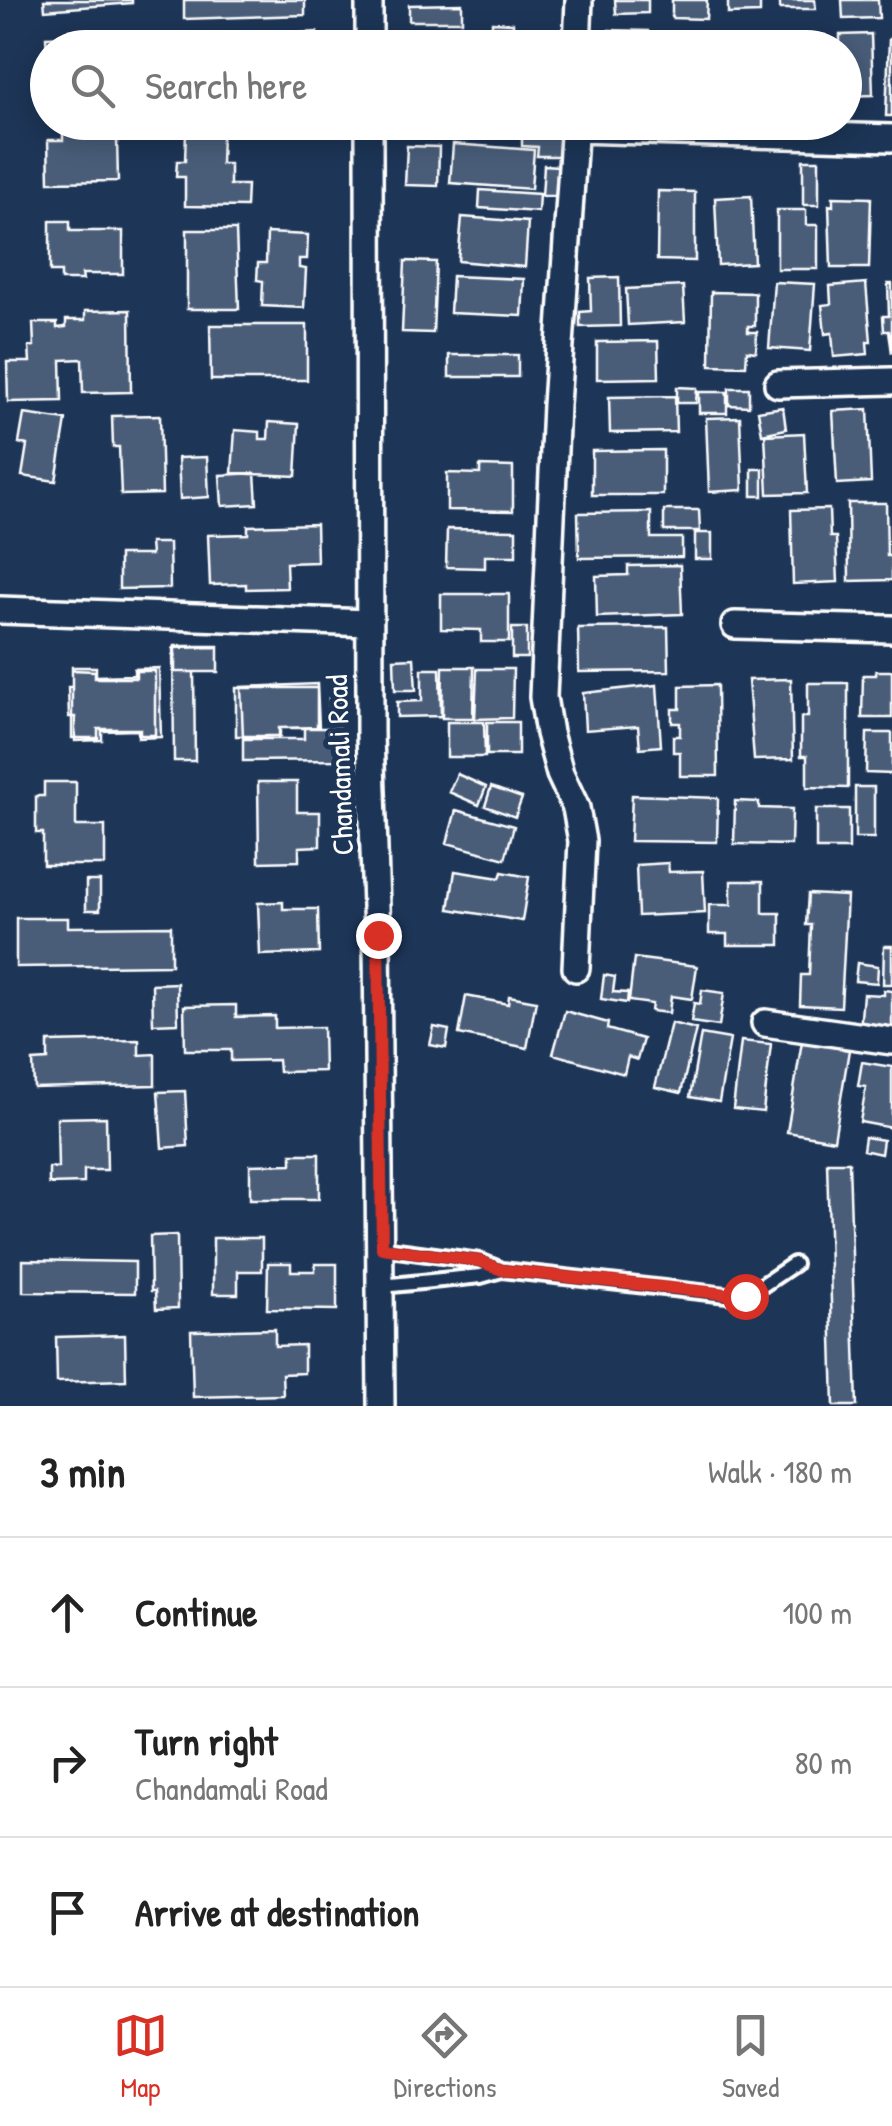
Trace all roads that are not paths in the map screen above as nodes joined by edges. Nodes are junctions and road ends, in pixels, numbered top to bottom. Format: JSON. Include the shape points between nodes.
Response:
{"nodes":[{"id":1,"x":370,"y":0,"type":"edge"},
{"id":2,"x":579,"y":0,"type":"edge"},
{"id":3,"x":370,"y":30,"type":"edge"},
{"id":4,"x":578,"y":30,"type":"edge"},
{"id":5,"x":862,"y":137,"type":"edge"},
{"id":6,"x":892,"y":138,"type":"edge"},
{"id":7,"x":370,"y":140,"type":"edge"},
{"id":8,"x":574,"y":140,"type":"edge"},
{"id":9,"x":892,"y":381,"type":"edge"},
{"id":10,"x":778,"y":384,"type":"dead end"},
{"id":11,"x":0,"y":610,"type":"edge"},
{"id":12,"x":369,"y":622,"type":"junction"},
{"id":13,"x":735,"y":626,"type":"dead end"},
{"id":14,"x":892,"y":629,"type":"edge"},
{"id":15,"x":576,"y":968,"type":"dead end"},
{"id":16,"x":765,"y":1023,"type":"dead end"},
{"id":17,"x":892,"y":1040,"type":"edge"},
{"id":18,"x":382,"y":1248,"type":"junction"},
{"id":19,"x":794,"y":1264,"type":"dead end"},
{"id":20,"x":502,"y":1270,"type":"junction"},
{"id":21,"x":382,"y":1286,"type":"junction"},
{"id":22,"x":382,"y":1406,"type":"edge"}],
"edges":[{"from":1,"to":3,"type":"street"},
{"from":2,"to":4,"type":"street"},
{"from":5,"to":6,"type":"street"},
{"from":7,"to":12,"type":"street","name":"Chandamali Road"},
{"from":8,"to":15,"type":"street","via":[[543,697],[582,841]]},
{"from":9,"to":10,"type":"street"},
{"from":11,"to":12,"type":"street"},
{"from":12,"to":18,"type":"street","name":"Chandamali Road"},
{"from":13,"to":14,"type":"street"},
{"from":16,"to":17,"type":"street"},
{"from":18,"to":20,"type":"lane"},
{"from":18,"to":21,"type":"street","name":"Chandamali Road"},
{"from":19,"to":20,"type":"lane","via":[[745,1296]]},
{"from":20,"to":21,"type":"lane"},
{"from":21,"to":22,"type":"street","name":"Chandamali Road"}]}
